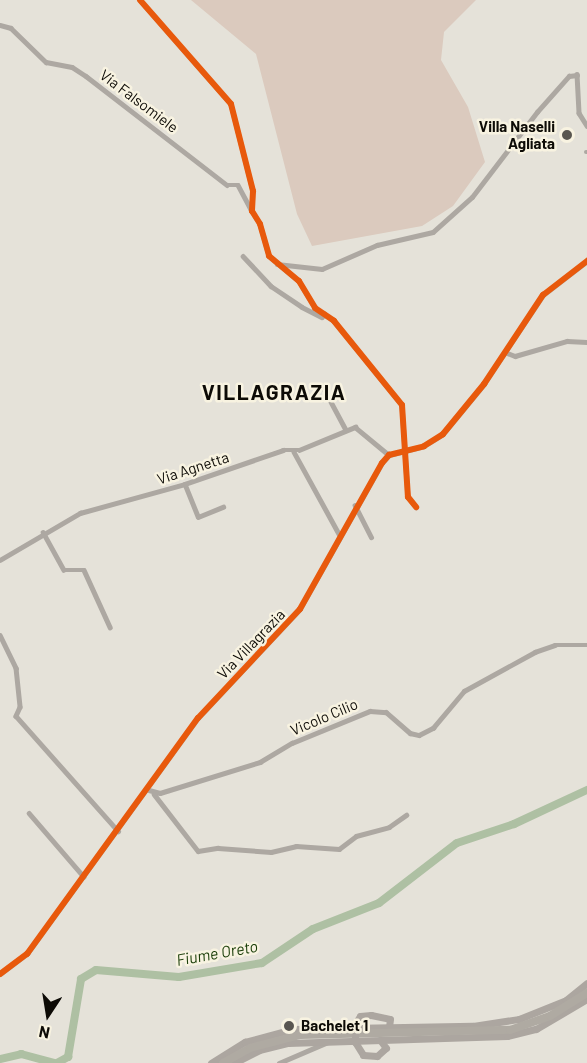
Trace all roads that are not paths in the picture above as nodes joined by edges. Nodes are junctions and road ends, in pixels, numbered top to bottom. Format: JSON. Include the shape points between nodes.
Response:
{"nodes":[{"id":1,"x":140,"y":0,"type":"edge"},
{"id":2,"x":0,"y":25,"type":"edge"},
{"id":3,"x":587,"y":126,"type":"edge"},
{"id":4,"x":252,"y":211,"type":"junction"},
{"id":5,"x":243,"y":256,"type":"dead end"},
{"id":6,"x":587,"y":261,"type":"edge"},
{"id":7,"x":277,"y":264,"type":"junction"},
{"id":8,"x":324,"y":314,"type":"junction"},
{"id":9,"x":587,"y":342,"type":"edge"},
{"id":10,"x":505,"y":352,"type":"junction"},
{"id":11,"x":322,"y":385,"type":"dead end"},
{"id":12,"x":346,"y":430,"type":"junction"},
{"id":13,"x":407,"y":450,"type":"junction"},
{"id":14,"x":294,"y":452,"type":"junction"},
{"id":15,"x":389,"y":455,"type":"junction"},
{"id":16,"x":185,"y":484,"type":"junction"},
{"id":17,"x":355,"y":505,"type":"junction"},
{"id":18,"x":223,"y":507,"type":"dead end"},
{"id":19,"x":416,"y":507,"type":"dead end"},
{"id":20,"x":43,"y":532,"type":"junction"},
{"id":21,"x":339,"y":534,"type":"junction"},
{"id":22,"x":371,"y":537,"type":"dead end"},
{"id":23,"x":0,"y":560,"type":"edge"},
{"id":24,"x":110,"y":627,"type":"dead end"},
{"id":25,"x":0,"y":635,"type":"edge"},
{"id":26,"x":587,"y":645,"type":"edge"},
{"id":27,"x":149,"y":790,"type":"junction"},
{"id":28,"x":154,"y":794,"type":"junction"},
{"id":29,"x":29,"y":813,"type":"dead end"},
{"id":30,"x":406,"y":815,"type":"dead end"},
{"id":31,"x":118,"y":831,"type":"junction"},
{"id":32,"x":84,"y":877,"type":"junction"},
{"id":33,"x":0,"y":974,"type":"edge"},
{"id":34,"x":587,"y":983,"type":"edge"},
{"id":35,"x":587,"y":993,"type":"edge"},
{"id":36,"x":587,"y":999,"type":"edge"},
{"id":37,"x":389,"y":1027,"type":"junction"},
{"id":38,"x":328,"y":1039,"type":"junction"},
{"id":39,"x":380,"y":1040,"type":"junction"},
{"id":40,"x":211,"y":1063,"type":"edge"},
{"id":41,"x":223,"y":1063,"type":"edge"},
{"id":42,"x":234,"y":1063,"type":"edge"},
{"id":43,"x":279,"y":1063,"type":"edge"}],
"edges":[{"from":1,"to":4,"type":"street","via":[[231,104],[253,191]]},
{"from":2,"to":4,"type":"street","name":"Via Falsomiele","via":[[11,28],[46,62],[72,67],[86,76],[227,185],[238,185]]},
{"from":3,"to":7,"type":"street","via":[[579,113],[577,73],[569,76],[525,126],[472,197],[433,232],[377,245],[322,268]]},
{"from":4,"to":7,"type":"street","via":[[260,224],[268,256]]},
{"from":5,"to":8,"type":"street","via":[[271,286],[302,308],[322,317]]},
{"from":6,"to":10,"type":"street","via":[[543,295]]},
{"from":7,"to":8,"type":"street","via":[[299,281],[315,308]]},
{"from":8,"to":13,"type":"street","via":[[398,397],[404,414]]},
{"from":9,"to":10,"type":"street","via":[[567,341],[515,356]]},
{"from":10,"to":13,"type":"street","via":[[443,434],[429,444]]},
{"from":11,"to":12,"type":"street"},
{"from":12,"to":14,"type":"street","name":"Via Agnetta"},
{"from":12,"to":15,"type":"street","via":[[357,428]]},
{"from":13,"to":15,"type":"street"},
{"from":13,"to":19,"type":"street","via":[[408,497]]},
{"from":14,"to":16,"type":"street","name":"Via Agnetta","via":[[282,450]]},
{"from":14,"to":21,"type":"street"},
{"from":15,"to":17,"type":"street","name":"Via Villagrazia"},
{"from":16,"to":18,"type":"street","via":[[198,518]]},
{"from":16,"to":20,"type":"street","name":"Via Agnetta","via":[[80,513]]},
{"from":17,"to":21,"type":"street","name":"Via Villagrazia"},
{"from":17,"to":22,"type":"street"},
{"from":20,"to":23,"type":"street","name":"Via Agnetta"},
{"from":20,"to":24,"type":"street","via":[[64,570],[84,570]]},
{"from":21,"to":27,"type":"street","name":"Via Villagrazia","via":[[300,609],[198,718]]},
{"from":25,"to":31,"type":"street","via":[[16,668],[20,707],[16,716]]},
{"from":26,"to":28,"type":"street","name":"Vicolo Cilio","via":[[555,645],[536,652],[464,692],[434,728],[419,735],[410,733],[386,712],[370,711],[260,762]]},
{"from":27,"to":28,"type":"street"},
{"from":27,"to":31,"type":"street","name":"Via Villagrazia"},
{"from":28,"to":30,"type":"street","via":[[198,851],[218,848],[271,852],[296,846],[339,849],[356,836],[389,827]]},
{"from":29,"to":32,"type":"street"},
{"from":31,"to":32,"type":"street","name":"Via Villagrazia"},
{"from":32,"to":33,"type":"street","name":"Via Villagrazia","via":[[27,954]]},
{"from":34,"to":37,"type":"main road","via":[[566,1000],[519,1019],[474,1026]]},
{"from":35,"to":41,"type":"main road","via":[[550,1016],[510,1030],[300,1035],[250,1048]]},
{"from":36,"to":39,"type":"main road","via":[[536,1029],[507,1036]]},
{"from":37,"to":39,"type":"main road","bridge":true,"via":[[390,1019],[360,1016],[355,1024],[355,1042],[363,1055],[377,1056],[386,1048]]},
{"from":37,"to":40,"type":"main road","via":[[276,1031],[245,1042]]},
{"from":38,"to":39,"type":"main road"},
{"from":38,"to":42,"type":"main road","via":[[278,1045]]},
{"from":38,"to":43,"type":"street","via":[[325,1046]]}]}
